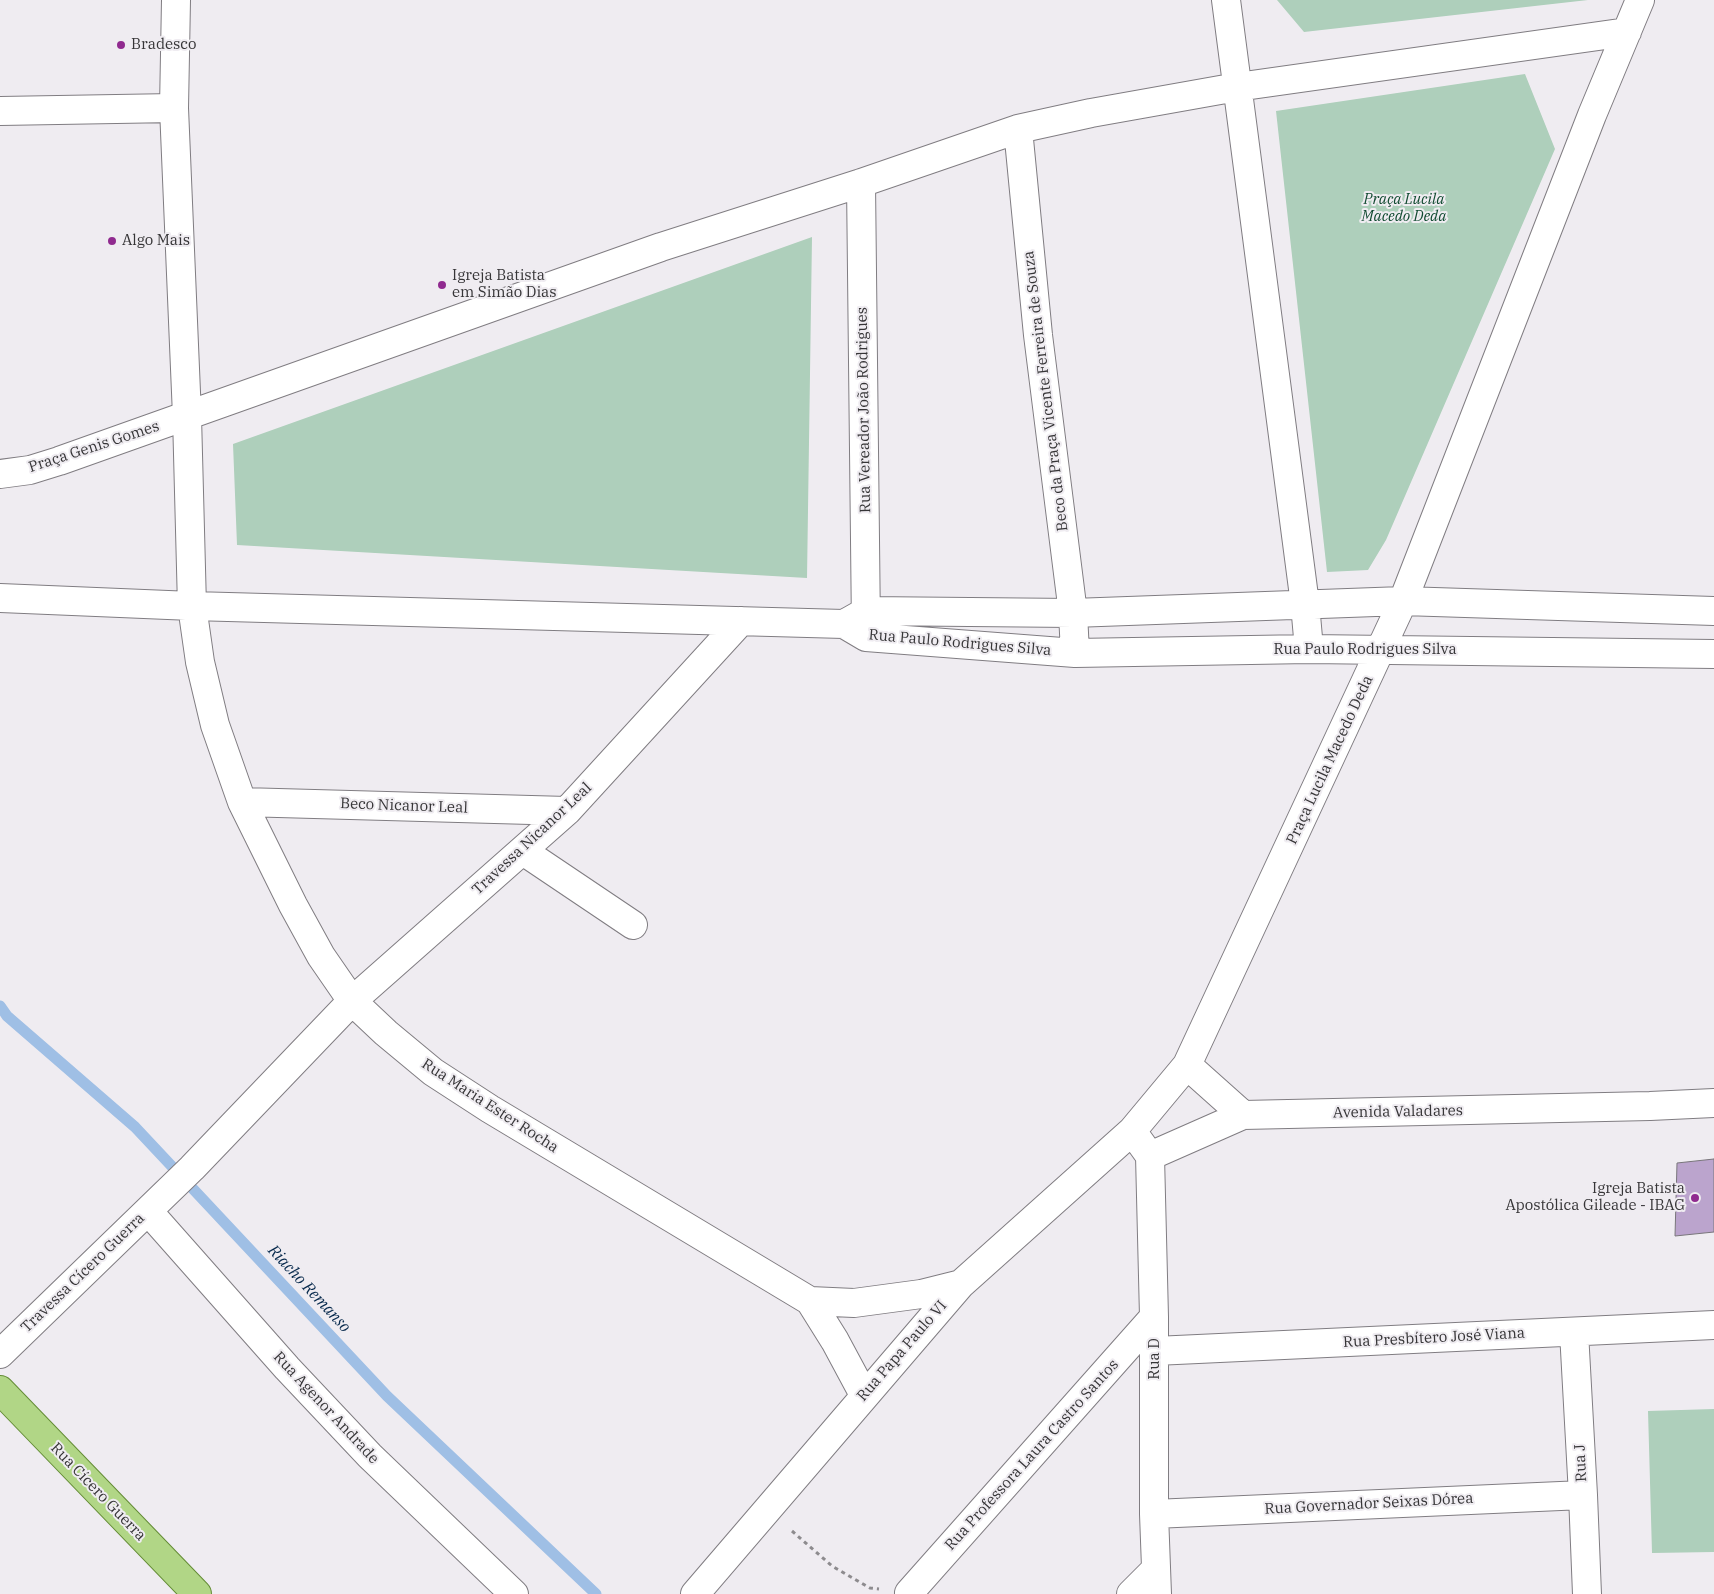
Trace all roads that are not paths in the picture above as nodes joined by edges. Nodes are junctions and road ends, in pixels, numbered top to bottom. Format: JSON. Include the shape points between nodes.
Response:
{"nodes":[{"id":1,"x":176,"y":0,"type":"edge"},
{"id":2,"x":1226,"y":0,"type":"edge"},
{"id":3,"x":1640,"y":0,"type":"edge"},
{"id":4,"x":1627,"y":32,"type":"junction"},
{"id":5,"x":1238,"y":87,"type":"junction"},
{"id":6,"x":174,"y":108,"type":"junction"},
{"id":7,"x":0,"y":111,"type":"edge"},
{"id":8,"x":1018,"y":129,"type":"junction"},
{"id":9,"x":861,"y":183,"type":"junction"},
{"id":10,"x":187,"y":416,"type":"junction"},
{"id":11,"x":0,"y":474,"type":"edge"},
{"id":12,"x":0,"y":598,"type":"edge"},
{"id":13,"x":1403,"y":601,"type":"junction"},
{"id":14,"x":1305,"y":604,"type":"junction"},
{"id":15,"x":192,"y":606,"type":"junction"},
{"id":16,"x":1073,"y":613,"type":"junction"},
{"id":17,"x":1713,"y":617,"type":"edge"},
{"id":18,"x":741,"y":621,"type":"junction"},
{"id":19,"x":859,"y":624,"type":"junction"},
{"id":20,"x":1309,"y":649,"type":"junction"},
{"id":21,"x":1381,"y":650,"type":"junction"},
{"id":22,"x":1076,"y":652,"type":"junction"},
{"id":23,"x":1714,"y":654,"type":"edge"},
{"id":24,"x":242,"y":802,"type":"junction"},
{"id":25,"x":567,"y":811,"type":"junction"},
{"id":26,"x":523,"y":851,"type":"junction"},
{"id":27,"x":633,"y":926,"type":"dead end"},
{"id":28,"x":352,"y":1001,"type":"junction"},
{"id":29,"x":1187,"y":1065,"type":"junction"},
{"id":30,"x":1714,"y":1103,"type":"edge"},
{"id":31,"x":1243,"y":1115,"type":"junction"},
{"id":32,"x":1132,"y":1131,"type":"junction"},
{"id":33,"x":1150,"y":1156,"type":"junction"},
{"id":34,"x":192,"y":1168,"type":"joint"},
{"id":35,"x":157,"y":1202,"type":"junction"},
{"id":36,"x":961,"y":1284,"type":"junction"},
{"id":37,"x":810,"y":1301,"type":"junction"},
{"id":38,"x":1154,"y":1317,"type":"junction"},
{"id":39,"x":1714,"y":1325,"type":"edge"},
{"id":40,"x":1574,"y":1332,"type":"junction"},
{"id":41,"x":1155,"y":1351,"type":"junction"},
{"id":42,"x":0,"y":1354,"type":"edge"},
{"id":43,"x":0,"y":1390,"type":"edge"},
{"id":44,"x":864,"y":1395,"type":"junction"},
{"id":45,"x":1583,"y":1495,"type":"junction"},
{"id":46,"x":1154,"y":1514,"type":"junction"},
{"id":47,"x":1156,"y":1581,"type":"edge"},
{"id":48,"x":911,"y":1593,"type":"edge"},
{"id":49,"x":197,"y":1594,"type":"edge"},
{"id":50,"x":514,"y":1594,"type":"edge"},
{"id":51,"x":694,"y":1594,"type":"edge"},
{"id":52,"x":1131,"y":1594,"type":"edge"},
{"id":53,"x":1587,"y":1594,"type":"edge"}],
"edges":[{"from":1,"to":6,"type":"street","name":"Rua Maria Ester Rocha"},
{"from":2,"to":5,"type":"street"},
{"from":3,"to":4,"type":"street","name":"Praça Lucila Macedo Deda"},
{"from":4,"to":5,"type":"street"},
{"from":4,"to":13,"type":"street","name":"Praça Lucila Macedo Deda","via":[[1588,124]]},
{"from":5,"to":8,"type":"street","name":"Praça Genis Gomes"},
{"from":5,"to":14,"type":"street"},
{"from":6,"to":7,"type":"street"},
{"from":6,"to":10,"type":"street","name":"Rua Maria Ester Rocha"},
{"from":8,"to":9,"type":"street","name":"Praça Genis Gomes"},
{"from":8,"to":16,"type":"street","name":"Beco da Praça Vicente Ferreira de Souza","via":[[1038,335]]},
{"from":9,"to":10,"type":"street","name":"Praça Genis Gomes","via":[[661,247]]},
{"from":9,"to":19,"type":"street","name":"Rua Vereador João Rodrigues"},
{"from":10,"to":11,"type":"street","name":"Praça Genis Gomes","via":[[30,470]]},
{"from":10,"to":15,"type":"street","name":"Rua Maria Ester Rocha"},
{"from":12,"to":15,"type":"street"},
{"from":13,"to":14,"type":"street","name":"Rua Paulo Rodrigues Silva"},
{"from":13,"to":17,"type":"street","name":"Rua Paulo Rodrigues Silva"},
{"from":13,"to":21,"type":"street","name":"Praça Lucila Macedo Deda"},
{"from":14,"to":16,"type":"street","name":"Rua Paulo Rodrigues Silva"},
{"from":14,"to":20,"type":"street"},
{"from":15,"to":18,"type":"street"},
{"from":15,"to":24,"type":"street","name":"Rua Maria Ester Rocha","via":[[200,662],[215,725]]},
{"from":16,"to":19,"type":"street","name":"Rua Paulo Rodrigues Silva"},
{"from":16,"to":22,"type":"street","name":"Beco da Praça Vicente Ferreira de Souza"},
{"from":18,"to":19,"type":"street"},
{"from":18,"to":25,"type":"street","name":"Travessa Nicanor Leal"},
{"from":19,"to":22,"type":"street","name":"Rua Paulo Rodrigues Silva"},
{"from":20,"to":21,"type":"street","name":"Rua Paulo Rodrigues Silva"},
{"from":20,"to":22,"type":"street","name":"Rua Paulo Rodrigues Silva"},
{"from":21,"to":23,"type":"street","name":"Rua Paulo Rodrigues Silva"},
{"from":21,"to":29,"type":"street","name":"Praça Lucila Macedo Deda"},
{"from":24,"to":25,"type":"street","name":"Beco Nicanor Leal"},
{"from":24,"to":28,"type":"street","name":"Rua Maria Ester Rocha","via":[[316,947]]},
{"from":25,"to":26,"type":"street","name":"Travessa Nicanor Leal"},
{"from":26,"to":27,"type":"street"},
{"from":26,"to":28,"type":"street","name":"Travessa Nicanor Leal"},
{"from":28,"to":34,"type":"street","name":"Travessa Nicanor Leal"},
{"from":28,"to":37,"type":"street","name":"Rua Maria Ester Rocha","via":[[433,1072]]},
{"from":29,"to":31,"type":"street"},
{"from":29,"to":32,"type":"street"},
{"from":30,"to":31,"type":"street","name":"Avenida Valadares"},
{"from":31,"to":33,"type":"street"},
{"from":32,"to":33,"type":"street"},
{"from":32,"to":36,"type":"street","name":"Rua Papa Paulo VI"},
{"from":33,"to":38,"type":"street","name":"Rua D"},
{"from":34,"to":35,"type":"street","name":"Travessa Cícero Guerra"},
{"from":35,"to":42,"type":"street","name":"Travessa Cícero Guerra"},
{"from":35,"to":50,"type":"street","name":"Rua Agenor Andrade","via":[[287,1368],[370,1456]]},
{"from":36,"to":37,"type":"street","via":[[921,1294],[854,1303]]},
{"from":36,"to":44,"type":"street","name":"Rua Papa Paulo VI"},
{"from":37,"to":44,"type":"street","name":"Rua Maria Ester Rocha","via":[[836,1341]]},
{"from":38,"to":41,"type":"street","name":"Rua D"},
{"from":38,"to":48,"type":"street","name":"Rua Professora Laura Castro Santos"},
{"from":39,"to":40,"type":"street","name":"Rua Presbítero José Viana"},
{"from":40,"to":41,"type":"street","name":"Rua Presbítero José Viana"},
{"from":40,"to":45,"type":"street","name":"Rua J"},
{"from":41,"to":46,"type":"street","name":"Rua D"},
{"from":43,"to":49,"type":"main road","name":"Rua Cícero Guerra"},
{"from":44,"to":51,"type":"street","name":"Rua Papa Paulo VI"},
{"from":45,"to":46,"type":"street","name":"Rua Governador Seixas Dórea"},
{"from":45,"to":53,"type":"street","name":"Rua J"},
{"from":46,"to":47,"type":"street","name":"Rua D"},
{"from":47,"to":52,"type":"street"}]}
